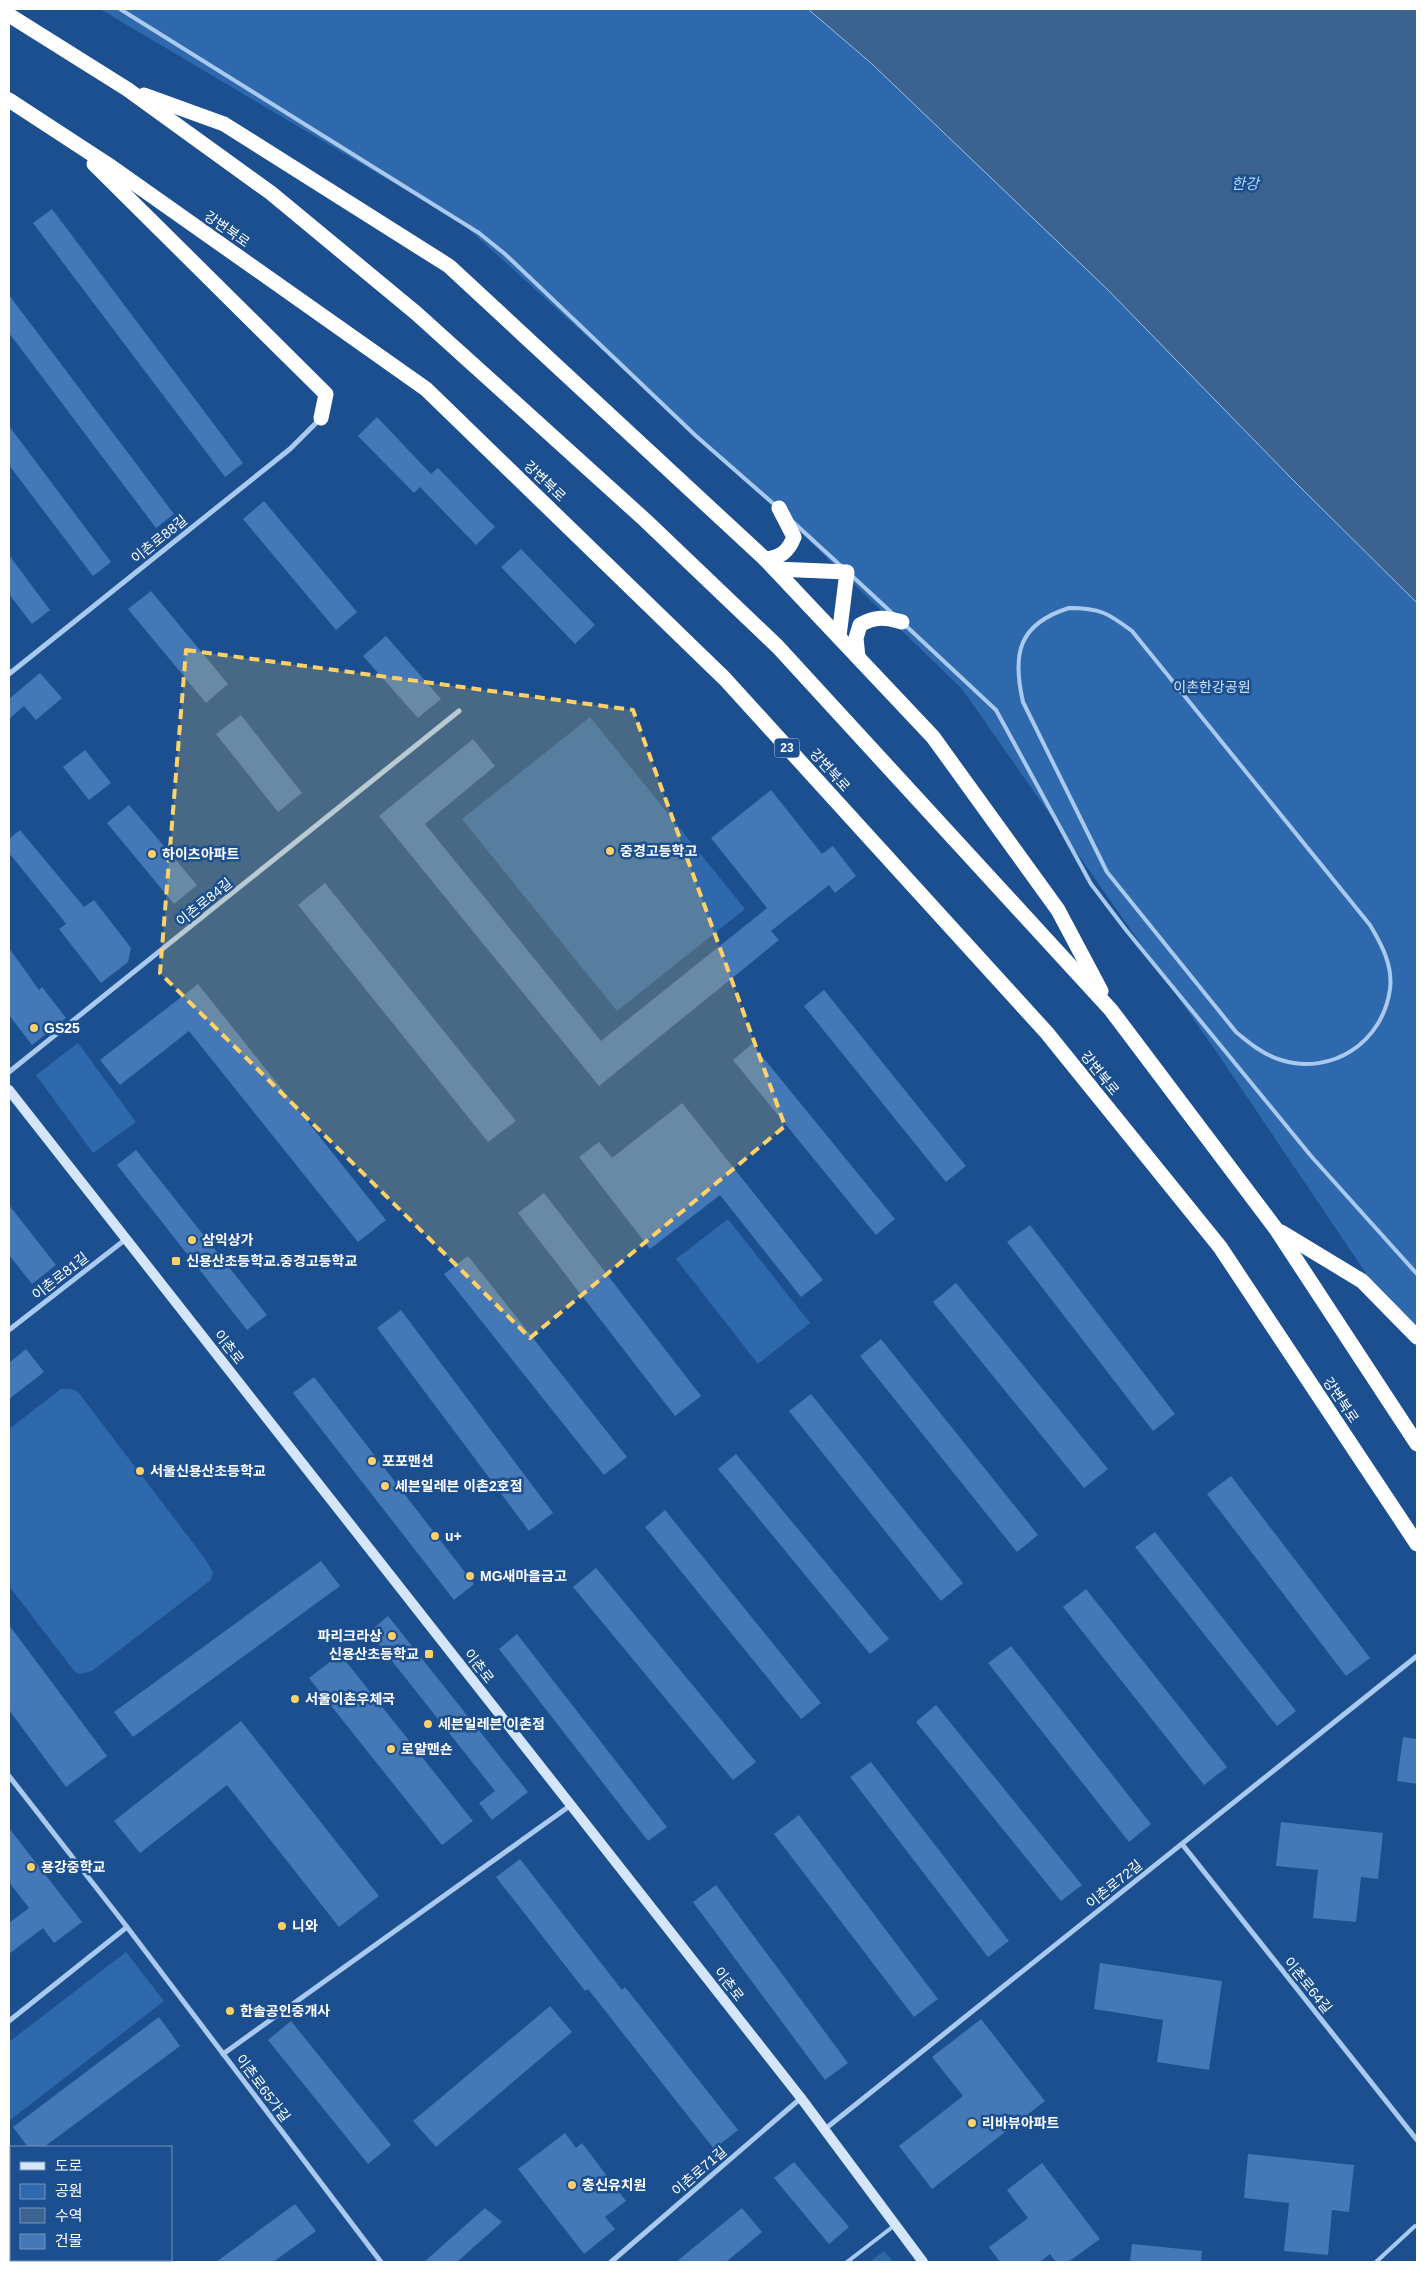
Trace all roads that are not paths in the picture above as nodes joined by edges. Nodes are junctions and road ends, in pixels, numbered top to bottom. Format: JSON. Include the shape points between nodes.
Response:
{"nodes":[{"id":1,"x":120,"y":9,"type":"edge"},
{"id":2,"x":9,"y":15,"type":"edge"},
{"id":3,"x":127,"y":89,"type":"junction"},
{"id":4,"x":9,"y":100,"type":"edge"},
{"id":5,"x":68,"y":138,"type":"junction"},
{"id":6,"x":322,"y":418,"type":"joint"},
{"id":7,"x":779,"y":508,"type":"junction"},
{"id":8,"x":765,"y":559,"type":"junction"},
{"id":9,"x":776,"y":569,"type":"junction"},
{"id":10,"x":847,"y":572,"type":"junction"},
{"id":11,"x":902,"y":622,"type":"junction"},
{"id":12,"x":839,"y":636,"type":"junction"},
{"id":13,"x":858,"y":657,"type":"junction"},
{"id":14,"x":9,"y":674,"type":"edge"},
{"id":15,"x":459,"y":711,"type":"dead end"},
{"id":16,"x":1370,"y":925,"type":"joint"},
{"id":17,"x":1112,"y":1010,"type":"junction"},
{"id":18,"x":9,"y":1072,"type":"edge"},
{"id":19,"x":9,"y":1090,"type":"edge"},
{"id":20,"x":1276,"y":1229,"type":"junction"},
{"id":21,"x":126,"y":1239,"type":"junction"},
{"id":22,"x":1417,"y":1274,"type":"edge"},
{"id":23,"x":9,"y":1330,"type":"edge"},
{"id":24,"x":1417,"y":1336,"type":"edge"},
{"id":25,"x":1417,"y":1444,"type":"edge"},
{"id":26,"x":1417,"y":1544,"type":"edge"},
{"id":27,"x":1417,"y":1656,"type":"edge"},
{"id":28,"x":9,"y":1776,"type":"edge"},
{"id":29,"x":571,"y":1805,"type":"junction"},
{"id":30,"x":1182,"y":1844,"type":"junction"},
{"id":31,"x":127,"y":1927,"type":"junction"},
{"id":32,"x":9,"y":2021,"type":"edge"},
{"id":33,"x":223,"y":2054,"type":"junction"},
{"id":34,"x":801,"y":2098,"type":"junction"},
{"id":35,"x":825,"y":2129,"type":"junction"},
{"id":36,"x":1417,"y":2140,"type":"edge"},
{"id":37,"x":895,"y":2226,"type":"junction"},
{"id":38,"x":1415,"y":2226,"type":"dead end"},
{"id":39,"x":381,"y":2262,"type":"edge"},
{"id":40,"x":611,"y":2262,"type":"edge"},
{"id":41,"x":847,"y":2262,"type":"edge"},
{"id":42,"x":923,"y":2262,"type":"edge"},
{"id":43,"x":1376,"y":2262,"type":"edge"}],
"edges":[{"from":1,"to":7,"type":"lane","via":[[479,233],[696,436]]},
{"from":2,"to":3,"type":"highway"},
{"from":3,"to":8,"type":"highway","via":[[224,124],[449,266]]},
{"from":3,"to":17,"type":"highway","via":[[271,193],[416,313],[645,520],[778,647]]},
{"from":4,"to":5,"type":"highway","name":"강변북로","number":"23"},
{"from":5,"to":6,"type":"highway","via":[[326,394]]},
{"from":5,"to":26,"type":"highway","name":"강변북로","number":"23","via":[[426,389],[725,679],[1046,1033],[1220,1247]]},
{"from":6,"to":14,"type":"street","name":"이촌로88길","via":[[290,448]]},
{"from":7,"to":8,"type":"highway","via":[[794,538],[785,553]]},
{"from":7,"to":10,"type":"lane"},
{"from":8,"to":9,"type":"highway"},
{"from":9,"to":10,"type":"highway"},
{"from":9,"to":12,"type":"highway"},
{"from":10,"to":11,"type":"lane"},
{"from":10,"to":12,"type":"highway"},
{"from":11,"to":13,"type":"highway","via":[[885,617],[871,618],[860,625],[856,638]]},
{"from":11,"to":22,"type":"lane","via":[[996,710],[1092,884],[1126,930],[1311,1156]]},
{"from":12,"to":13,"type":"highway"},
{"from":13,"to":17,"type":"highway","via":[[933,737],[1058,910]]},
{"from":15,"to":18,"type":"street","name":"이촌로84길"},
{"from":16,"to":16,"type":"lane","via":[[1132,631],[1111,615],[1091,608],[1069,608],[1050,614],[1036,624],[1026,636],[1018,656],[1023,702],[1107,872],[1236,1032],[1281,1060],[1307,1064],[1332,1061],[1354,1051],[1372,1033],[1384,1010],[1390,988],[1383,946]]},
{"from":17,"to":20,"type":"highway"},
{"from":19,"to":21,"type":"street","name":"이촌로"},
{"from":20,"to":24,"type":"highway","via":[[1362,1281]]},
{"from":20,"to":25,"type":"highway"},
{"from":21,"to":23,"type":"street","name":"이촌로81길"},
{"from":21,"to":29,"type":"street","name":"이촌로"},
{"from":27,"to":30,"type":"street","name":"이촌로72길"},
{"from":28,"to":31,"type":"street","name":"이촌로65가길"},
{"from":29,"to":33,"type":"street"},
{"from":29,"to":34,"type":"street","name":"이촌로"},
{"from":30,"to":35,"type":"street","name":"이촌로72길"},
{"from":30,"to":36,"type":"street","name":"이촌로64길"},
{"from":31,"to":32,"type":"street"},
{"from":31,"to":33,"type":"street","name":"이촌로65가길"},
{"from":33,"to":39,"type":"street","name":"이촌로65가길"},
{"from":34,"to":35,"type":"street","name":"이촌로"},
{"from":34,"to":40,"type":"street","name":"이촌로71길"},
{"from":35,"to":37,"type":"street","name":"이촌로"},
{"from":37,"to":41,"type":"lane"},
{"from":37,"to":42,"type":"street","name":"이촌로"},
{"from":38,"to":43,"type":"lane"}]}
